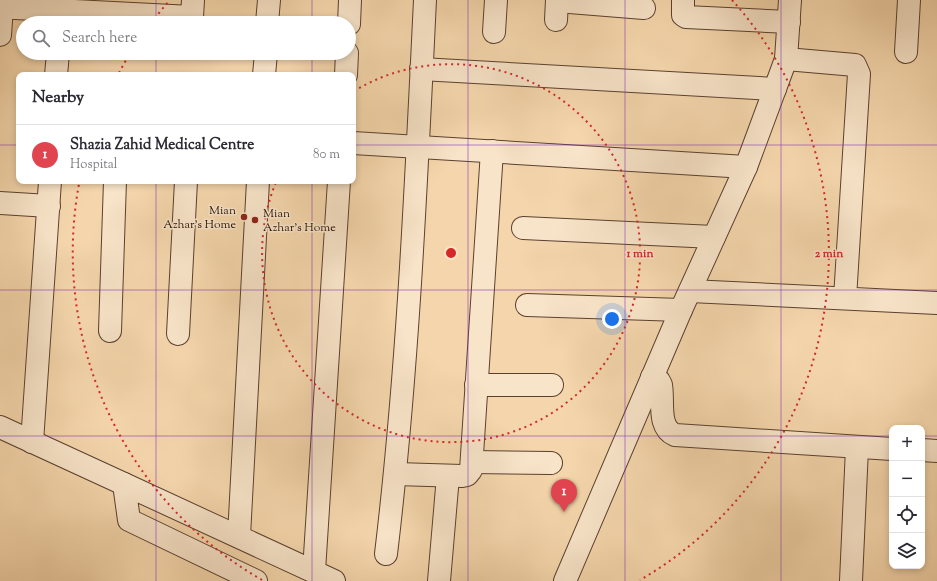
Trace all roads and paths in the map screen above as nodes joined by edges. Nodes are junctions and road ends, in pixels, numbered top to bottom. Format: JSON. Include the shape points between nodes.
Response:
{"nodes":[{"id":1,"x":193,"y":0,"type":"edge"},
{"id":2,"x":269,"y":0,"type":"edge"},
{"id":3,"x":350,"y":0,"type":"edge"},
{"id":4,"x":425,"y":0,"type":"edge"},
{"id":5,"x":496,"y":0,"type":"edge"},
{"id":6,"x":790,"y":0,"type":"edge"},
{"id":7,"x":909,"y":0,"type":"edge"},
{"id":8,"x":616,"y":3,"type":"edge"},
{"id":9,"x":1,"y":6,"type":"edge"},
{"id":10,"x":557,"y":7,"type":"edge"},
{"id":11,"x":644,"y":8,"type":"dead end"},
{"id":12,"x":683,"y":8,"type":"edge"},
{"id":13,"x":54,"y":11,"type":"edge"},
{"id":14,"x":169,"y":16,"type":"edge"},
{"id":15,"x":192,"y":16,"type":"edge"},
{"id":16,"x":268,"y":16,"type":"edge"},
{"id":17,"x":349,"y":16,"type":"edge"},
{"id":18,"x":789,"y":22,"type":"junction"},
{"id":19,"x":494,"y":32,"type":"dead end"},
{"id":20,"x":0,"y":35,"type":"edge"},
{"id":21,"x":906,"y":52,"type":"dead end"},
{"id":22,"x":786,"y":59,"type":"junction"},
{"id":23,"x":57,"y":60,"type":"edge"},
{"id":24,"x":265,"y":60,"type":"edge"},
{"id":25,"x":347,"y":60,"type":"edge"},
{"id":26,"x":421,"y":69,"type":"junction"},
{"id":27,"x":56,"y":72,"type":"edge"},
{"id":28,"x":264,"y":72,"type":"edge"},
{"id":29,"x":346,"y":72,"type":"edge"},
{"id":30,"x":775,"y":90,"type":"junction"},
{"id":31,"x":356,"y":143,"type":"edge"},
{"id":32,"x":418,"y":147,"type":"junction"},
{"id":33,"x":492,"y":151,"type":"junction"},
{"id":34,"x":746,"y":167,"type":"junction"},
{"id":35,"x":50,"y":184,"type":"edge"},
{"id":36,"x":115,"y":184,"type":"edge"},
{"id":37,"x":186,"y":184,"type":"edge"},
{"id":38,"x":258,"y":184,"type":"edge"},
{"id":39,"x":339,"y":184,"type":"edge"},
{"id":40,"x":0,"y":203,"type":"edge"},
{"id":41,"x":49,"y":206,"type":"junction"},
{"id":42,"x":523,"y":228,"type":"dead end"},
{"id":43,"x":714,"y":237,"type":"junction"},
{"id":44,"x":845,"y":298,"type":"junction"},
{"id":45,"x":685,"y":300,"type":"junction"},
{"id":46,"x":937,"y":303,"type":"edge"},
{"id":47,"x":527,"y":305,"type":"dead end"},
{"id":48,"x":110,"y":331,"type":"dead end"},
{"id":49,"x":178,"y":334,"type":"dead end"},
{"id":50,"x":652,"y":376,"type":"junction"},
{"id":51,"x":476,"y":385,"type":"junction"},
{"id":52,"x":552,"y":385,"type":"dead end"},
{"id":53,"x":0,"y":427,"type":"edge"},
{"id":54,"x":32,"y":442,"type":"junction"},
{"id":55,"x":857,"y":448,"type":"junction"},
{"id":56,"x":889,"y":449,"type":"edge"},
{"id":57,"x":925,"y":450,"type":"edge"},
{"id":58,"x":937,"y":451,"type":"edge"},
{"id":59,"x":472,"y":462,"type":"junction"},
{"id":60,"x":551,"y":463,"type":"dead end"},
{"id":61,"x":396,"y":474,"type":"junction"},
{"id":62,"x":448,"y":476,"type":"junction"},
{"id":63,"x":124,"y":484,"type":"junction"},
{"id":64,"x":239,"y":536,"type":"junction"},
{"id":65,"x":386,"y":554,"type":"dead end"},
{"id":66,"x":314,"y":571,"type":"junction"},
{"id":67,"x":256,"y":581,"type":"edge"},
{"id":68,"x":334,"y":581,"type":"edge"},
{"id":69,"x":439,"y":581,"type":"edge"},
{"id":70,"x":564,"y":581,"type":"edge"},
{"id":71,"x":851,"y":581,"type":"edge"}],
"edges":[{"from":1,"to":15,"type":"street"},
{"from":2,"to":16,"type":"street"},
{"from":3,"to":17,"type":"street"},
{"from":4,"to":26,"type":"street"},
{"from":5,"to":19,"type":"street"},
{"from":6,"to":18,"type":"street"},
{"from":7,"to":21,"type":"street"},
{"from":8,"to":10,"type":"street"},
{"from":8,"to":11,"type":"street"},
{"from":9,"to":13,"type":"street"},
{"from":9,"to":20,"type":"street"},
{"from":12,"to":18,"type":"street"},
{"from":13,"to":14,"type":"street"},
{"from":18,"to":22,"type":"street"},
{"from":22,"to":30,"type":"street"},
{"from":22,"to":44,"type":"street","via":[[855,65],[858,68]]},
{"from":23,"to":27,"type":"street"},
{"from":24,"to":28,"type":"street"},
{"from":25,"to":29,"type":"street"},
{"from":26,"to":30,"type":"street"},
{"from":26,"to":32,"type":"street"},
{"from":30,"to":34,"type":"street"},
{"from":31,"to":32,"type":"street"},
{"from":32,"to":33,"type":"street"},
{"from":32,"to":61,"type":"street"},
{"from":33,"to":34,"type":"street"},
{"from":33,"to":51,"type":"street"},
{"from":34,"to":43,"type":"street"},
{"from":35,"to":41,"type":"street"},
{"from":36,"to":48,"type":"street"},
{"from":37,"to":49,"type":"street"},
{"from":38,"to":64,"type":"street"},
{"from":39,"to":66,"type":"street"},
{"from":40,"to":41,"type":"street"},
{"from":41,"to":54,"type":"street"},
{"from":42,"to":43,"type":"street"},
{"from":43,"to":45,"type":"street"},
{"from":44,"to":45,"type":"street"},
{"from":44,"to":46,"type":"street"},
{"from":45,"to":47,"type":"street"},
{"from":45,"to":50,"type":"street"},
{"from":50,"to":55,"type":"street","via":[[661,386],[664,424],[669,433],[675,436]]},
{"from":50,"to":70,"type":"street"},
{"from":51,"to":52,"type":"street"},
{"from":51,"to":59,"type":"street"},
{"from":53,"to":54,"type":"street"},
{"from":54,"to":63,"type":"street"},
{"from":55,"to":56,"type":"street"},
{"from":55,"to":71,"type":"street"},
{"from":57,"to":58,"type":"street"},
{"from":59,"to":60,"type":"street"},
{"from":59,"to":62,"type":"street","via":[[467,475]]},
{"from":61,"to":62,"type":"street"},
{"from":61,"to":65,"type":"street"},
{"from":62,"to":69,"type":"street"},
{"from":63,"to":64,"type":"street"},
{"from":63,"to":67,"type":"street","via":[[129,520]]},
{"from":64,"to":66,"type":"street"},
{"from":66,"to":68,"type":"street"}]}
